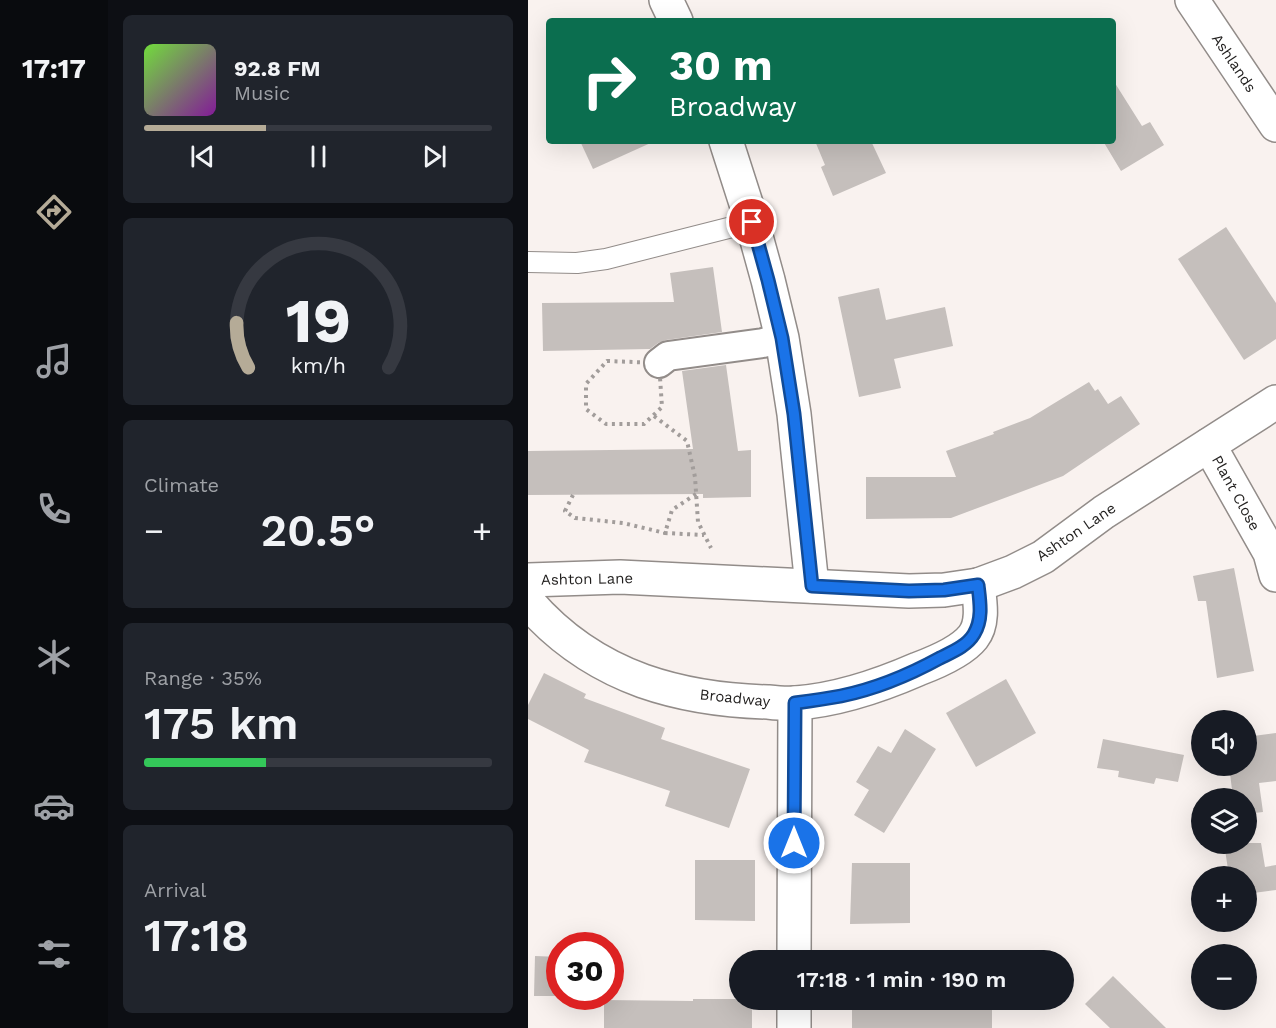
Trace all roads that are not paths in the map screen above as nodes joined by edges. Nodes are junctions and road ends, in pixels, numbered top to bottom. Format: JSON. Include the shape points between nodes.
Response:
{"nodes":[{"id":1,"x":666,"y":0,"type":"edge"},
{"id":2,"x":1192,"y":0,"type":"edge"},
{"id":3,"x":675,"y":18,"type":"edge"},
{"id":4,"x":1276,"y":125,"type":"edge"},
{"id":5,"x":727,"y":144,"type":"edge"},
{"id":6,"x":752,"y":222,"type":"junction"},
{"id":7,"x":528,"y":262,"type":"edge"},
{"id":8,"x":782,"y":338,"type":"junction"},
{"id":9,"x":659,"y":363,"type":"road end"},
{"id":10,"x":1276,"y":402,"type":"edge"},
{"id":11,"x":1209,"y":445,"type":"junction"},
{"id":12,"x":1276,"y":575,"type":"edge"},
{"id":13,"x":528,"y":580,"type":"edge"},
{"id":14,"x":978,"y":585,"type":"junction"},
{"id":15,"x":812,"y":586,"type":"junction"},
{"id":16,"x":528,"y":603,"type":"edge"},
{"id":17,"x":795,"y":703,"type":"junction"},
{"id":18,"x":794,"y":950,"type":"edge"},
{"id":19,"x":794,"y":1010,"type":"edge"},
{"id":20,"x":794,"y":1028,"type":"edge"}],
"edges":[{"from":1,"to":3,"type":"street"},
{"from":2,"to":4,"type":"street","name":"Ashlands"},
{"from":5,"to":6,"type":"street"},
{"from":6,"to":7,"type":"lane","via":[[606,259]]},
{"from":6,"to":8,"type":"street"},
{"from":8,"to":9,"type":"street","via":[[668,356]]},
{"from":8,"to":15,"type":"street"},
{"from":10,"to":11,"type":"street","name":"Ashton Lane"},
{"from":11,"to":12,"type":"street","name":"Plant Close","via":[[1270,553]]},
{"from":11,"to":14,"type":"street","name":"Ashton Lane","via":[[1104,512],[1043,557]]},
{"from":13,"to":15,"type":"street","name":"Ashton Lane","via":[[620,578]]},
{"from":14,"to":15,"type":"street","name":"Ashton Lane","via":[[909,591]]},
{"from":14,"to":17,"type":"street","name":"Broadway","via":[[979,623],[973,637],[959,648],[888,682],[843,696]]},
{"from":16,"to":17,"type":"street","name":"Broadway","via":[[564,638],[643,681],[693,694]]},
{"from":17,"to":18,"type":"street"},
{"from":19,"to":20,"type":"street"}]}
